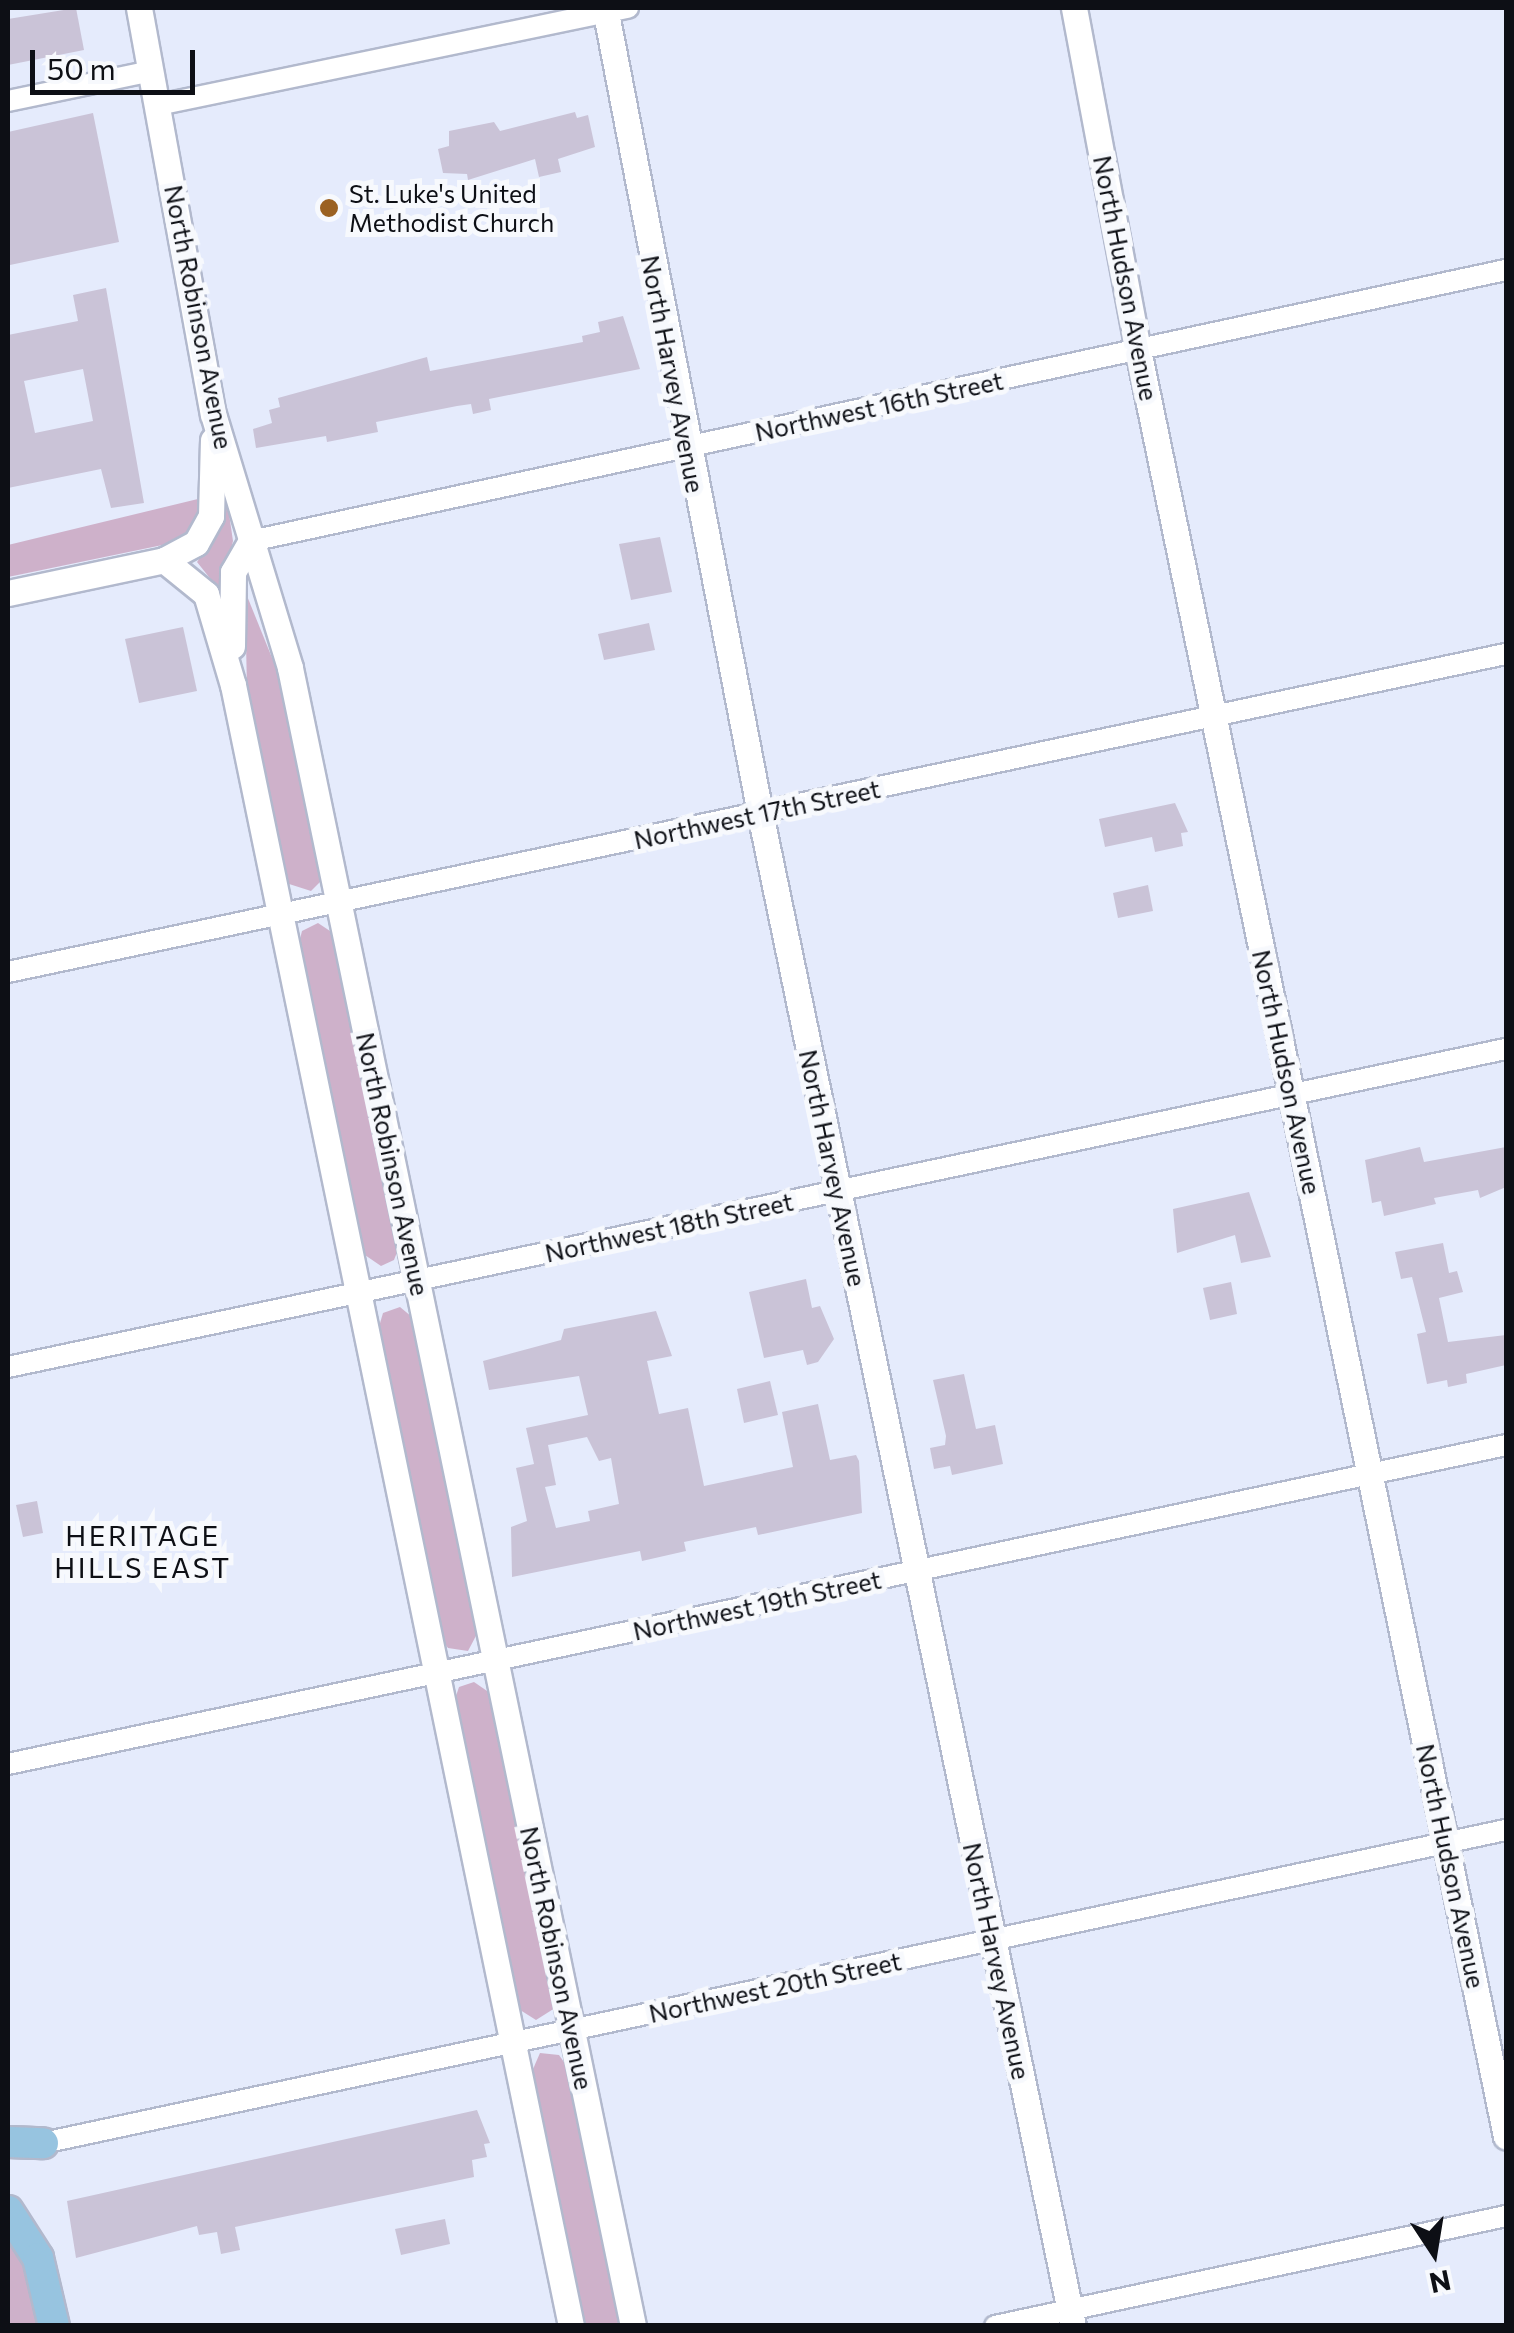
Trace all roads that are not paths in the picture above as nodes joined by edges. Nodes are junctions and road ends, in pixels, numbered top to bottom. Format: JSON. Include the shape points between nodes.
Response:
{"nodes":[{"id":1,"x":139,"y":8,"type":"edge"},
{"id":2,"x":1074,"y":8,"type":"edge"},
{"id":3,"x":613,"y":9,"type":"edge"},
{"id":4,"x":152,"y":70,"type":"junction"},
{"id":5,"x":8,"y":102,"type":"edge"},
{"id":6,"x":158,"y":105,"type":"junction"},
{"id":7,"x":1506,"y":270,"type":"edge"},
{"id":8,"x":1138,"y":350,"type":"junction"},
{"id":9,"x":213,"y":414,"type":"junction"},
{"id":10,"x":686,"y":447,"type":"junction"},
{"id":11,"x":251,"y":541,"type":"junction"},
{"id":12,"x":164,"y":560,"type":"junction"},
{"id":13,"x":8,"y":593,"type":"edge"},
{"id":14,"x":1506,"y":654,"type":"edge"},
{"id":15,"x":233,"y":684,"type":"junction"},
{"id":16,"x":1214,"y":716,"type":"junction"},
{"id":17,"x":760,"y":813,"type":"junction"},
{"id":18,"x":339,"y":902,"type":"junction"},
{"id":19,"x":280,"y":914,"type":"junction"},
{"id":20,"x":8,"y":972,"type":"edge"},
{"id":21,"x":1506,"y":1049,"type":"edge"},
{"id":22,"x":1292,"y":1094,"type":"junction"},
{"id":23,"x":838,"y":1191,"type":"junction"},
{"id":24,"x":417,"y":1281,"type":"junction"},
{"id":25,"x":359,"y":1294,"type":"junction"},
{"id":26,"x":8,"y":1366,"type":"edge"},
{"id":27,"x":1506,"y":1444,"type":"edge"},
{"id":28,"x":1370,"y":1474,"type":"junction"},
{"id":29,"x":916,"y":1571,"type":"junction"},
{"id":30,"x":496,"y":1661,"type":"junction"},
{"id":31,"x":436,"y":1673,"type":"junction"},
{"id":32,"x":8,"y":1764,"type":"edge"},
{"id":33,"x":1506,"y":1830,"type":"edge"},
{"id":34,"x":1446,"y":1843,"type":"junction"},
{"id":35,"x":993,"y":1940,"type":"junction"},
{"id":36,"x":571,"y":2030,"type":"junction"},
{"id":37,"x":512,"y":2042,"type":"junction"},
{"id":38,"x":1506,"y":2136,"type":"edge"},
{"id":39,"x":8,"y":2142,"type":"edge"},
{"id":40,"x":43,"y":2143,"type":"joint"},
{"id":41,"x":8,"y":2211,"type":"edge"},
{"id":42,"x":1506,"y":2216,"type":"edge"},
{"id":43,"x":1072,"y":2318,"type":"edge"},
{"id":44,"x":54,"y":2326,"type":"edge"},
{"id":45,"x":571,"y":2326,"type":"edge"},
{"id":46,"x":632,"y":2326,"type":"edge"},
{"id":47,"x":995,"y":2326,"type":"edge"}],
"edges":[{"from":1,"to":4,"type":"street","name":"North Robinson Avenue"},
{"from":2,"to":8,"type":"street","name":"North Hudson Avenue"},
{"from":3,"to":6,"type":"street"},
{"from":3,"to":10,"type":"street","name":"North Harvey Avenue"},
{"from":4,"to":5,"type":"street"},
{"from":4,"to":6,"type":"street","name":"North Robinson Avenue"},
{"from":6,"to":9,"type":"street","name":"North Robinson Avenue"},
{"from":7,"to":8,"type":"street","name":"Northwest 16th Street"},
{"from":8,"to":10,"type":"street","name":"Northwest 16th Street"},
{"from":8,"to":16,"type":"street","name":"North Hudson Avenue"},
{"from":9,"to":11,"type":"street","name":"North Robinson Avenue"},
{"from":9,"to":12,"type":"street","via":[[209,527],[196,543]]},
{"from":10,"to":11,"type":"street","name":"Northwest 16th Street"},
{"from":10,"to":17,"type":"street","name":"North Harvey Avenue"},
{"from":11,"to":15,"type":"street","via":[[231,580]]},
{"from":11,"to":18,"type":"street","name":"North Robinson Avenue","via":[[290,668]]},
{"from":12,"to":13,"type":"street"},
{"from":12,"to":15,"type":"street","via":[[206,594]]},
{"from":14,"to":16,"type":"street","name":"Northwest 17th Street"},
{"from":15,"to":19,"type":"street"},
{"from":16,"to":17,"type":"street","name":"Northwest 17th Street"},
{"from":16,"to":22,"type":"street","name":"North Hudson Avenue"},
{"from":17,"to":18,"type":"street","name":"Northwest 17th Street"},
{"from":17,"to":23,"type":"street","name":"North Harvey Avenue"},
{"from":18,"to":19,"type":"street","name":"Northwest 17th Street"},
{"from":18,"to":24,"type":"street","name":"North Robinson Avenue"},
{"from":19,"to":20,"type":"street","name":"Northwest 17th Street"},
{"from":19,"to":25,"type":"street"},
{"from":21,"to":22,"type":"street","name":"Northwest 18th Street"},
{"from":22,"to":23,"type":"street","name":"Northwest 18th Street"},
{"from":22,"to":28,"type":"street","name":"North Hudson Avenue"},
{"from":23,"to":24,"type":"street","name":"Northwest 18th Street"},
{"from":23,"to":29,"type":"street","name":"North Harvey Avenue"},
{"from":24,"to":25,"type":"street","name":"Northwest 18th Street"},
{"from":24,"to":30,"type":"street","name":"North Robinson Avenue"},
{"from":25,"to":26,"type":"street","name":"Northwest 18th Street"},
{"from":25,"to":31,"type":"street"},
{"from":27,"to":28,"type":"street","name":"Northwest 19th Street"},
{"from":28,"to":29,"type":"street","name":"Northwest 19th Street"},
{"from":28,"to":34,"type":"street","name":"North Hudson Avenue"},
{"from":29,"to":30,"type":"street","name":"Northwest 19th Street"},
{"from":29,"to":35,"type":"street","name":"North Harvey Avenue"},
{"from":30,"to":31,"type":"street","name":"Northwest 19th Street"},
{"from":30,"to":36,"type":"street","name":"North Robinson Avenue"},
{"from":31,"to":32,"type":"street","name":"Northwest 19th Street"},
{"from":31,"to":37,"type":"street"},
{"from":33,"to":34,"type":"street","name":"Northwest 20th Street"},
{"from":34,"to":35,"type":"street","name":"Northwest 20th Street"},
{"from":34,"to":38,"type":"street","name":"North Hudson Avenue"},
{"from":35,"to":36,"type":"street","name":"Northwest 20th Street"},
{"from":35,"to":43,"type":"street","name":"North Harvey Avenue"},
{"from":36,"to":37,"type":"street","name":"Northwest 20th Street"},
{"from":36,"to":46,"type":"street","name":"North Robinson Avenue"},
{"from":37,"to":40,"type":"street","name":"Northwest 20th Street"},
{"from":37,"to":45,"type":"street"},
{"from":39,"to":40,"type":"main road"},
{"from":41,"to":44,"type":"main road","via":[[38,2258]]},
{"from":42,"to":43,"type":"street"},
{"from":43,"to":47,"type":"street"}]}
